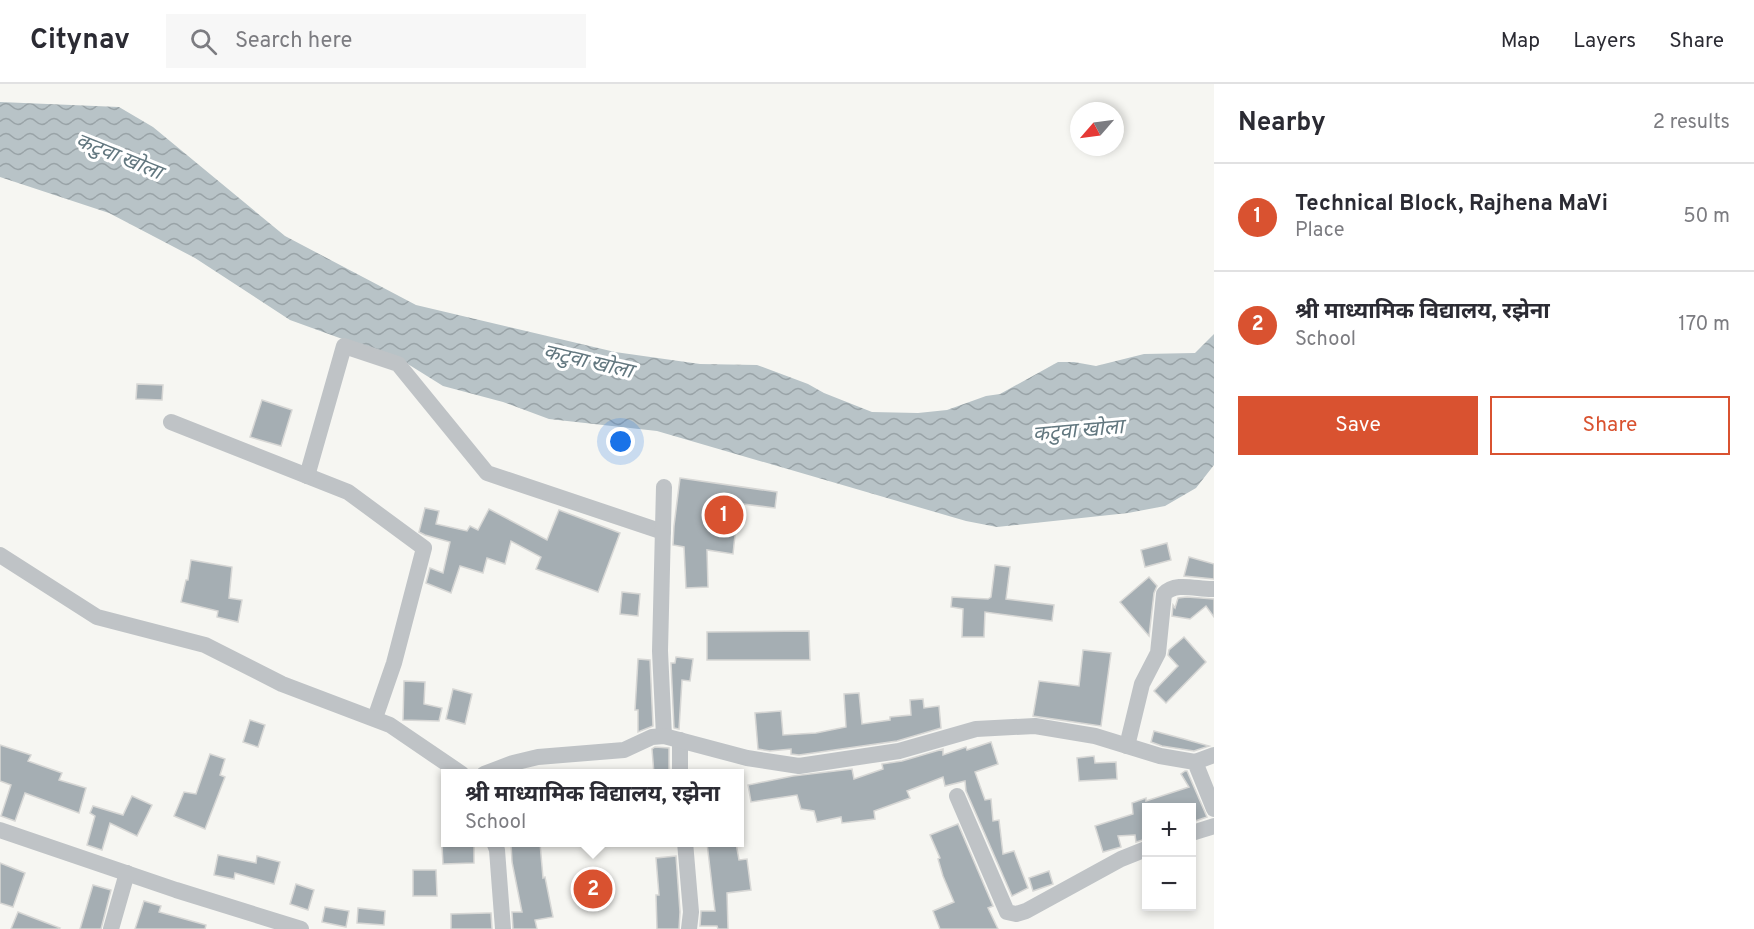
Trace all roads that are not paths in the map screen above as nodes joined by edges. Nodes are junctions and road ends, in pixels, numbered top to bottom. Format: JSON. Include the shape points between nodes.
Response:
{"nodes":[{"id":1,"x":171,"y":422,"type":"dead end"},
{"id":2,"x":307,"y":476,"type":"junction"},
{"id":3,"x":664,"y":487,"type":"dead end"},
{"id":4,"x":663,"y":532,"type":"junction"},
{"id":5,"x":0,"y":555,"type":"edge"},
{"id":6,"x":1214,"y":589,"type":"edge"},
{"id":7,"x":375,"y":718,"type":"junction"},
{"id":8,"x":672,"y":738,"type":"junction"},
{"id":9,"x":1127,"y":746,"type":"junction"},
{"id":10,"x":1214,"y":755,"type":"edge"},
{"id":11,"x":1195,"y":762,"type":"junction"},
{"id":12,"x":455,"y":769,"type":"edge"},
{"id":13,"x":497,"y":769,"type":"edge"},
{"id":14,"x":679,"y":769,"type":"edge"},
{"id":15,"x":957,"y":796,"type":"dead end"},
{"id":16,"x":1214,"y":809,"type":"edge"},
{"id":17,"x":1214,"y":826,"type":"edge"},
{"id":18,"x":0,"y":830,"type":"edge"},
{"id":19,"x":1196,"y":831,"type":"edge"},
{"id":20,"x":496,"y":847,"type":"edge"},
{"id":21,"x":685,"y":847,"type":"edge"},
{"id":22,"x":1142,"y":851,"type":"edge"},
{"id":23,"x":128,"y":873,"type":"junction"},
{"id":24,"x":111,"y":929,"type":"edge"},
{"id":25,"x":302,"y":929,"type":"edge"},
{"id":26,"x":503,"y":929,"type":"edge"},
{"id":27,"x":689,"y":929,"type":"edge"}],
"edges":[{"from":1,"to":2,"type":"street"},
{"from":2,"to":4,"type":"street","via":[[344,346],[399,364],[487,473]]},
{"from":2,"to":7,"type":"street","via":[[348,492],[424,548],[394,663]]},
{"from":3,"to":4,"type":"street"},
{"from":4,"to":8,"type":"street","via":[[660,651]]},
{"from":5,"to":7,"type":"street","via":[[97,617],[205,645],[282,684]]},
{"from":6,"to":9,"type":"street","via":[[1178,586],[1164,594],[1158,653],[1142,684]]},
{"from":7,"to":12,"type":"street"},
{"from":8,"to":9,"type":"street","via":[[747,758],[799,766],[899,751],[976,729],[1035,726]]},
{"from":8,"to":13,"type":"street","via":[[652,737],[624,750],[538,757]]},
{"from":8,"to":14,"type":"street"},
{"from":9,"to":11,"type":"street"},
{"from":10,"to":11,"type":"street"},
{"from":11,"to":16,"type":"street"},
{"from":15,"to":22,"type":"street","via":[[1007,912],[1026,911]]},
{"from":17,"to":19,"type":"street"},
{"from":18,"to":23,"type":"street"},
{"from":20,"to":26,"type":"street"},
{"from":21,"to":27,"type":"street"},
{"from":23,"to":24,"type":"street"},
{"from":23,"to":25,"type":"street"}]}
